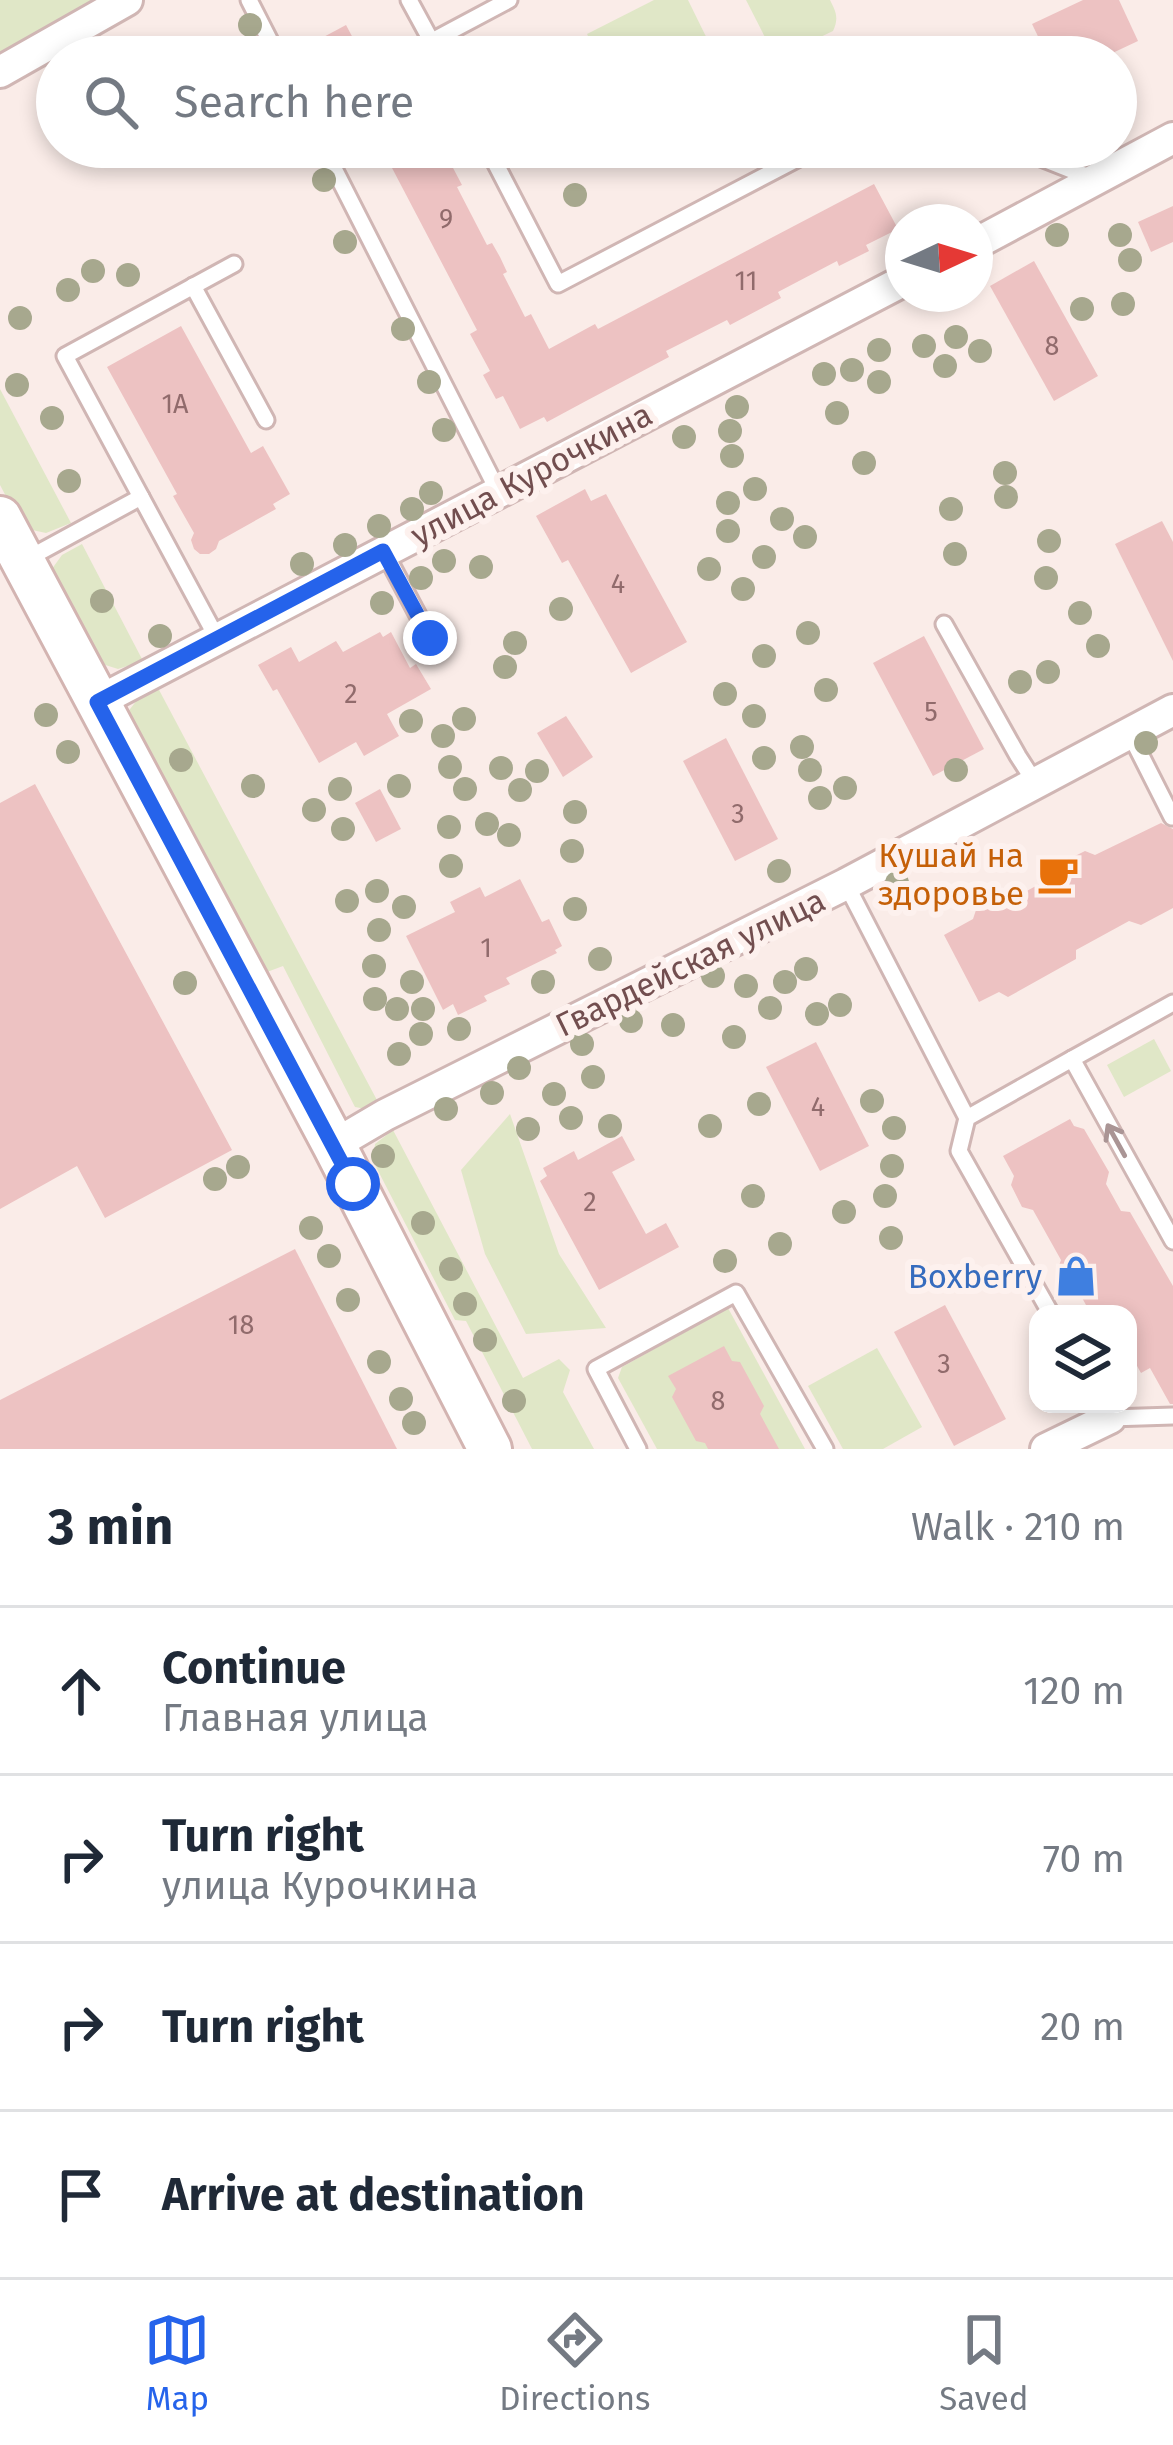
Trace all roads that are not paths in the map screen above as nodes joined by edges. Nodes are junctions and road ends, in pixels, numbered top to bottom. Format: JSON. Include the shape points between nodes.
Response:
{"nodes":[{"id":1,"x":127,"y":0,"type":"edge"},
{"id":2,"x":249,"y":0,"type":"edge"},
{"id":3,"x":409,"y":0,"type":"edge"},
{"id":4,"x":509,"y":0,"type":"edge"},
{"id":5,"x":64,"y":36,"type":"edge"},
{"id":6,"x":267,"y":36,"type":"edge"},
{"id":7,"x":429,"y":36,"type":"edge"},
{"id":8,"x":455,"y":36,"type":"edge"},
{"id":9,"x":36,"y":52,"type":"edge"},
{"id":10,"x":0,"y":72,"type":"edge"},
{"id":11,"x":1173,"y":138,"type":"edge"},
{"id":12,"x":1137,"y":158,"type":"edge"},
{"id":13,"x":334,"y":168,"type":"edge"},
{"id":14,"x":498,"y":168,"type":"edge"},
{"id":15,"x":780,"y":168,"type":"edge"},
{"id":16,"x":1066,"y":168,"type":"edge"},
{"id":17,"x":1119,"y":168,"type":"edge"},
{"id":18,"x":1097,"y":180,"type":"junction"},
{"id":19,"x":993,"y":235,"type":"edge"},
{"id":20,"x":234,"y":264,"type":"dead end"},
{"id":21,"x":194,"y":286,"type":"junction"},
{"id":22,"x":885,"y":290,"type":"edge"},
{"id":23,"x":266,"y":420,"type":"dead end"},
{"id":24,"x":498,"y":491,"type":"junction"},
{"id":25,"x":141,"y":497,"type":"junction"},
{"id":26,"x":0,"y":518,"type":"edge"},
{"id":27,"x":383,"y":551,"type":"junction"},
{"id":28,"x":23,"y":561,"type":"junction"},
{"id":29,"x":944,"y":624,"type":"dead end"},
{"id":30,"x":217,"y":638,"type":"junction"},
{"id":31,"x":430,"y":638,"type":"dead end"},
{"id":32,"x":97,"y":702,"type":"junction"},
{"id":33,"x":1173,"y":710,"type":"edge"},
{"id":34,"x":1130,"y":734,"type":"junction"},
{"id":35,"x":1036,"y":784,"type":"junction"},
{"id":36,"x":1172,"y":817,"type":"edge"},
{"id":37,"x":846,"y":884,"type":"junction"},
{"id":38,"x":1173,"y":1003,"type":"edge"},
{"id":39,"x":1072,"y":1059,"type":"junction"},
{"id":40,"x":968,"y":1118,"type":"junction"},
{"id":41,"x":334,"y":1145,"type":"junction"},
{"id":42,"x":1173,"y":1241,"type":"edge"},
{"id":43,"x":1046,"y":1305,"type":"edge"},
{"id":44,"x":1103,"y":1413,"type":"edge"},
{"id":45,"x":1133,"y":1413,"type":"edge"},
{"id":46,"x":1173,"y":1416,"type":"edge"},
{"id":47,"x":1060,"y":1446,"type":"edge"},
{"id":48,"x":490,"y":1449,"type":"edge"},
{"id":49,"x":638,"y":1449,"type":"edge"},
{"id":50,"x":825,"y":1449,"type":"edge"}],
"edges":[{"from":1,"to":5,"type":"street"},
{"from":2,"to":6,"type":"lane"},
{"from":3,"to":7,"type":"lane"},
{"from":4,"to":8,"type":"lane"},
{"from":9,"to":10,"type":"street"},
{"from":11,"to":12,"type":"street"},
{"from":13,"to":24,"type":"lane"},
{"from":14,"to":15,"type":"lane","via":[[558,284]]},
{"from":16,"to":18,"type":"lane"},
{"from":17,"to":18,"type":"street"},
{"from":18,"to":19,"type":"street"},
{"from":20,"to":21,"type":"lane"},
{"from":21,"to":23,"type":"lane"},
{"from":21,"to":25,"type":"lane","via":[[65,356]]},
{"from":22,"to":24,"type":"street","name":"улица Курочкина"},
{"from":24,"to":27,"type":"street","name":"улица Курочкина"},
{"from":25,"to":28,"type":"lane"},
{"from":25,"to":30,"type":"lane"},
{"from":26,"to":28,"type":"street"},
{"from":27,"to":30,"type":"street","name":"улица Курочкина"},
{"from":27,"to":31,"type":"lane"},
{"from":28,"to":32,"type":"street"},
{"from":29,"to":35,"type":"lane"},
{"from":30,"to":32,"type":"street","name":"улица Курочкина"},
{"from":32,"to":41,"type":"street"},
{"from":33,"to":34,"type":"street","name":"Гвардейская улица"},
{"from":34,"to":35,"type":"street","name":"Гвардейская улица"},
{"from":34,"to":36,"type":"lane"},
{"from":35,"to":37,"type":"street","name":"Гвардейская улица"},
{"from":37,"to":40,"type":"lane"},
{"from":37,"to":41,"type":"street","name":"Гвардейская улица"},
{"from":38,"to":39,"type":"lane"},
{"from":39,"to":40,"type":"lane"},
{"from":42,"to":39,"type":"lane","one_way":true},
{"from":40,"to":43,"type":"lane","via":[[959,1151]]},
{"from":41,"to":48,"type":"street"},
{"from":44,"to":47,"type":"street"},
{"from":45,"to":46,"type":"lane"},
{"from":49,"to":50,"type":"lane","via":[[596,1369],[736,1293]]}]}
